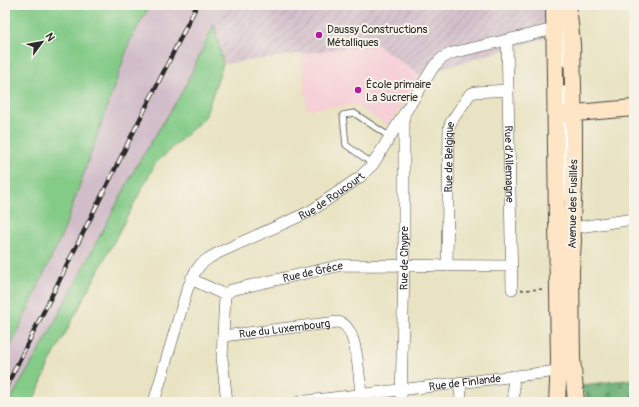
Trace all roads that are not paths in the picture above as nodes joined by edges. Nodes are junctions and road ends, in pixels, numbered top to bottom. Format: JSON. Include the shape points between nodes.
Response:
{"nodes":[{"id":1,"x":561,"y":15,"type":"edge"},
{"id":2,"x":507,"y":40,"type":"junction"},
{"id":3,"x":563,"y":73,"type":"dead end"},
{"id":4,"x":563,"y":80,"type":"dead end"},
{"id":5,"x":508,"y":90,"type":"junction"},
{"id":6,"x":634,"y":108,"type":"edge"},
{"id":7,"x":404,"y":114,"type":"junction"},
{"id":8,"x":564,"y":114,"type":"junction"},
{"id":9,"x":390,"y":137,"type":"junction"},
{"id":10,"x":373,"y":164,"type":"junction"},
{"id":11,"x":634,"y":219,"type":"edge"},
{"id":12,"x":569,"y":222,"type":"junction"},
{"id":13,"x":566,"y":252,"type":"dead end"},
{"id":14,"x":404,"y":266,"type":"junction"},
{"id":15,"x":447,"y":266,"type":"junction"},
{"id":16,"x":511,"y":266,"type":"junction"},
{"id":17,"x":191,"y":279,"type":"junction"},
{"id":18,"x":512,"y":289,"type":"road end"},
{"id":19,"x":224,"y":295,"type":"junction"},
{"id":20,"x":223,"y":336,"type":"junction"},
{"id":21,"x":561,"y":375,"type":"junction"},
{"id":22,"x":513,"y":376,"type":"junction"},
{"id":23,"x":460,"y":382,"type":"junction"},
{"id":24,"x":568,"y":386,"type":"dead end"},
{"id":25,"x":401,"y":390,"type":"junction"},
{"id":26,"x":361,"y":394,"type":"junction"},
{"id":27,"x":154,"y":402,"type":"edge"},
{"id":28,"x":227,"y":402,"type":"edge"},
{"id":29,"x":299,"y":402,"type":"edge"},
{"id":30,"x":401,"y":402,"type":"edge"},
{"id":31,"x":461,"y":402,"type":"edge"},
{"id":32,"x":514,"y":402,"type":"edge"},
{"id":33,"x":557,"y":402,"type":"edge"},
{"id":34,"x":576,"y":402,"type":"edge"}],
"edges":[{"from":1,"to":2,"type":"street","name":"Rue de Roucourt"},
{"from":1,"to":3,"type":"lane"},
{"from":1,"to":8,"type":"main road","name":"Avenue des Fusillés"},
{"from":2,"to":5,"type":"street","name":"Rue d'Allemagne"},
{"from":2,"to":7,"type":"street","name":"Rue de Roucourt","via":[[445,56],[434,66]]},
{"from":4,"to":8,"type":"lane"},
{"from":5,"to":15,"type":"street","name":"Rue de Belgique","via":[[470,94],[448,128]]},
{"from":5,"to":16,"type":"street","name":"Rue d'Allemagne"},
{"from":6,"to":8,"type":"main road"},
{"from":7,"to":9,"type":"street","name":"Rue de Roucourt"},
{"from":7,"to":14,"type":"street","name":"Rue de Chypre"},
{"from":8,"to":12,"type":"main road","name":"Avenue des Fusillés","via":[[574,178]]},
{"from":8,"to":21,"type":"main road","name":"Avenue des Fusillés","via":[[557,289]]},
{"from":8,"to":21,"type":"lane","via":[[566,176],[561,226]]},
{"from":9,"to":10,"type":"street","name":"Rue de Roucourt"},
{"from":9,"to":10,"type":"lane","via":[[354,114],[343,115],[346,145]]},
{"from":10,"to":17,"type":"street","name":"Rue de Roucourt","via":[[360,177],[311,211],[210,258],[198,268]]},
{"from":11,"to":12,"type":"street"},
{"from":12,"to":34,"type":"main road","name":"Avenue des Fusillés","via":[[572,358]]},
{"from":13,"to":24,"type":"lane"},
{"from":14,"to":15,"type":"street","name":"Rue de Gréce"},
{"from":14,"to":19,"type":"street","name":"Rue de Gréce","via":[[338,266],[235,288]]},
{"from":14,"to":25,"type":"street","name":"Rue de Chypre"},
{"from":15,"to":16,"type":"street","name":"Rue de Gréce"},
{"from":16,"to":18,"type":"street","name":"Rue d'Allemagne"},
{"from":17,"to":19,"type":"street"},
{"from":17,"to":27,"type":"street","name":"Rue de Roucourt"},
{"from":19,"to":20,"type":"street"},
{"from":20,"to":26,"type":"street","name":"Rue du Luxembourg","via":[[342,322],[355,344]]},
{"from":20,"to":28,"type":"street","via":[[222,358]]},
{"from":21,"to":22,"type":"street","name":"Rue de Finlande"},
{"from":21,"to":33,"type":"main road","name":"Avenue des Fusillés"},
{"from":22,"to":23,"type":"street","name":"Rue de Finlande"},
{"from":22,"to":32,"type":"street"},
{"from":23,"to":25,"type":"street","name":"Rue de Finlande"},
{"from":23,"to":31,"type":"street"},
{"from":25,"to":26,"type":"street","name":"Rue de Finlande"},
{"from":25,"to":30,"type":"street","name":"Rue de Chypre"},
{"from":26,"to":29,"type":"street","name":"Rue de Finlande"}]}
